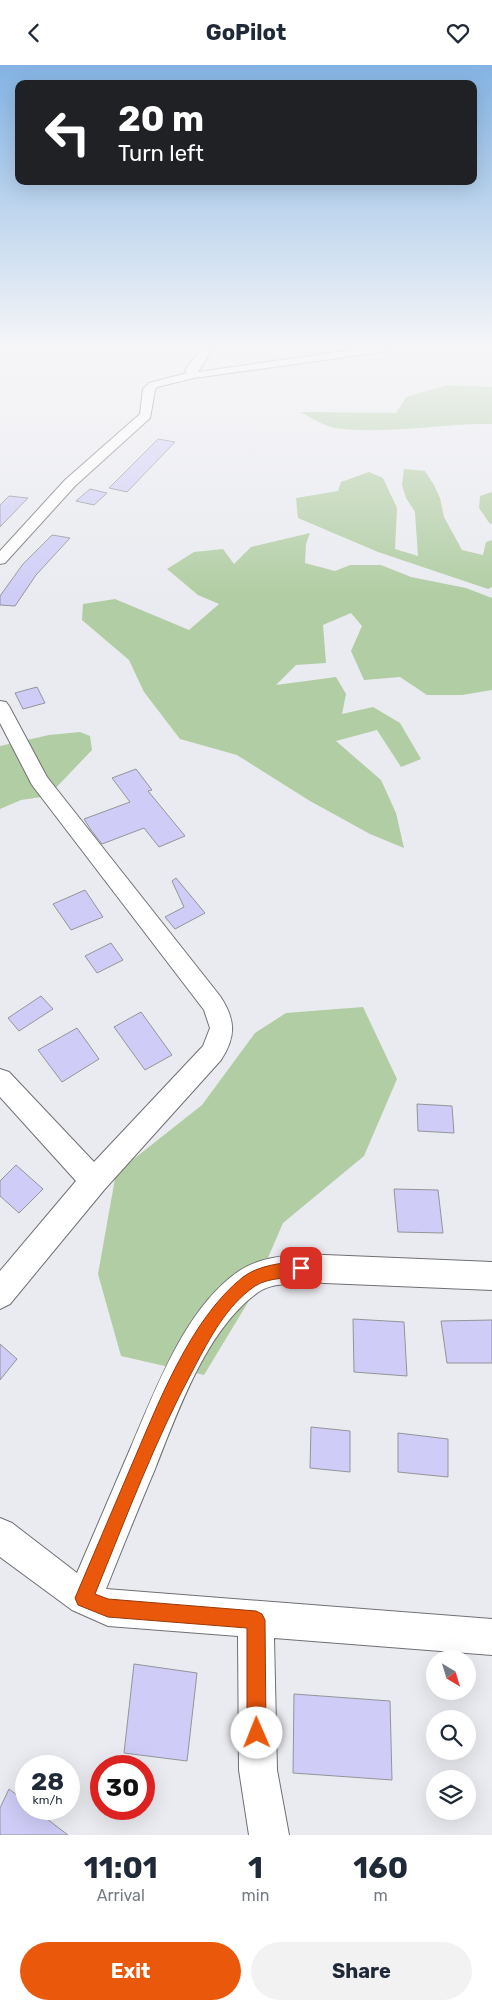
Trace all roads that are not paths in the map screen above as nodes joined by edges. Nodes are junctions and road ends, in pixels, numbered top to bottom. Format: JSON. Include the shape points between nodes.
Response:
{"nodes":[{"id":1,"x":129,"y":431,"type":"edge"},
{"id":2,"x":0,"y":560,"type":"edge"},
{"id":3,"x":0,"y":706,"type":"edge"},
{"id":4,"x":0,"y":1080,"type":"edge"},
{"id":5,"x":94,"y":1181,"type":"junction"},
{"id":6,"x":492,"y":1276,"type":"edge"},
{"id":7,"x":0,"y":1294,"type":"edge"},
{"id":8,"x":0,"y":1535,"type":"edge"},
{"id":9,"x":84,"y":1598,"type":"junction"},
{"id":10,"x":256,"y":1620,"type":"junction"},
{"id":11,"x":492,"y":1637,"type":"edge"},
{"id":12,"x":269,"y":1835,"type":"edge"}],
"edges":[{"from":1,"to":2,"type":"street","via":[[70,483]]},
{"from":3,"to":5,"type":"street","via":[[39,780],[222,1020],[221,1036],[212,1053]]},
{"from":4,"to":5,"type":"street"},
{"from":5,"to":7,"type":"street"},
{"from":6,"to":9,"type":"street","via":[[301,1268],[270,1272],[250,1281],[223,1306],[192,1353],[165,1406]]},
{"from":8,"to":9,"type":"street","via":[[60,1584]]},
{"from":9,"to":10,"type":"street","via":[[108,1608]]},
{"from":10,"to":11,"type":"street"},
{"from":10,"to":12,"type":"street","via":[[258,1769]]}]}
